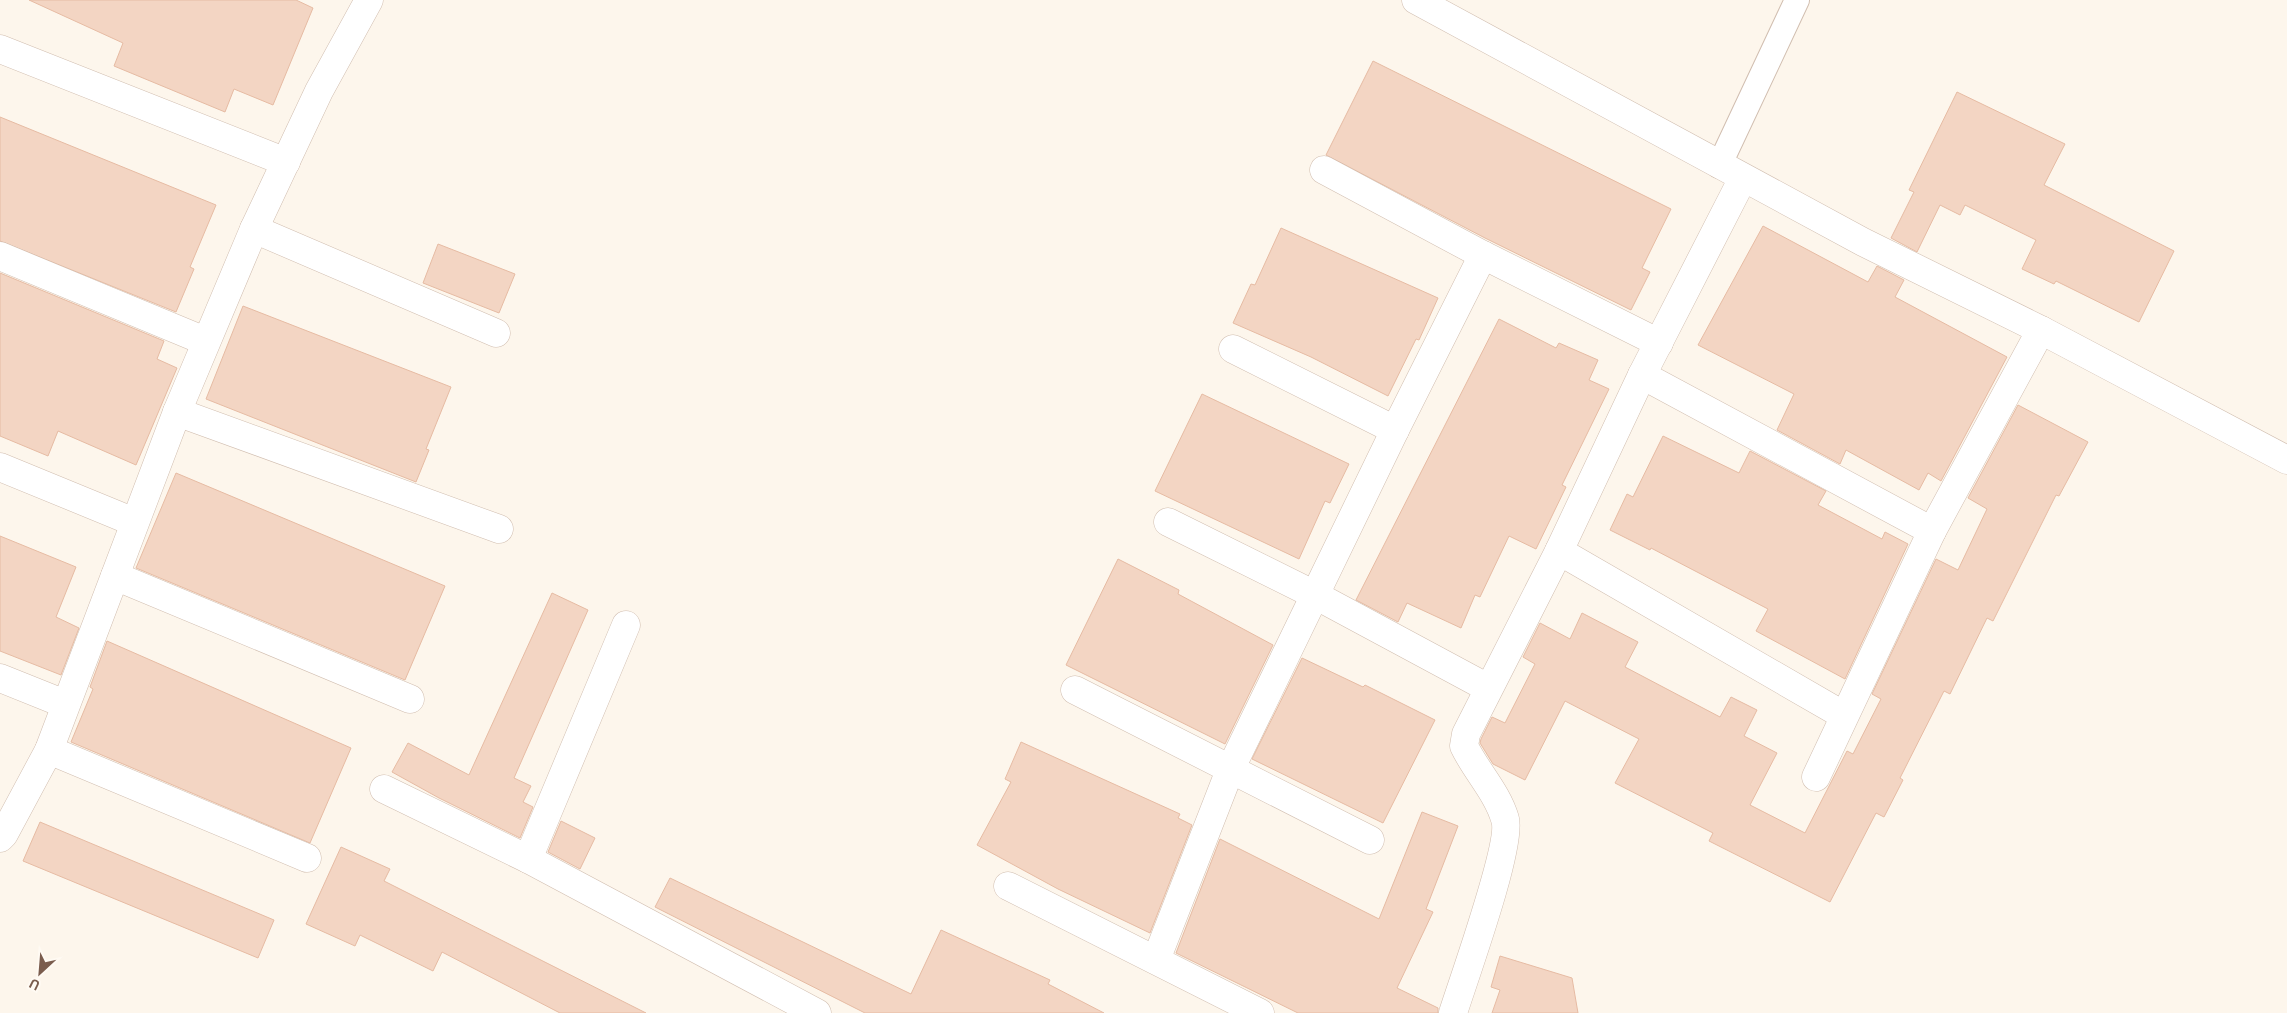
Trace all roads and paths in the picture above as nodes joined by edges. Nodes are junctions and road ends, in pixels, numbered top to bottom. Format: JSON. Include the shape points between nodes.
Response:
{"nodes":[{"id":1,"x":1416,"y":0,"type":"edge"},
{"id":2,"x":1797,"y":0,"type":"edge"},
{"id":3,"x":361,"y":2,"type":"edge"},
{"id":4,"x":0,"y":49,"type":"edge"},
{"id":5,"x":286,"y":162,"type":"junction"},
{"id":6,"x":1719,"y":166,"type":"junction"},
{"id":7,"x":1324,"y":170,"type":"dead end"},
{"id":8,"x":1743,"y":178,"type":"junction"},
{"id":9,"x":254,"y":229,"type":"junction"},
{"id":10,"x":1483,"y":255,"type":"junction"},
{"id":11,"x":0,"y":256,"type":"edge"},
{"id":12,"x":2041,"y":330,"type":"junction"},
{"id":13,"x":496,"y":334,"type":"dead end"},
{"id":14,"x":205,"y":340,"type":"junction"},
{"id":15,"x":1659,"y":343,"type":"junction"},
{"id":16,"x":1233,"y":349,"type":"dead end"},
{"id":17,"x":1642,"y":374,"type":"junction"},
{"id":18,"x":177,"y":412,"type":"junction"},
{"id":19,"x":1395,"y":430,"type":"junction"},
{"id":20,"x":2287,"y":460,"type":"edge"},
{"id":21,"x":0,"y":467,"type":"edge"},
{"id":22,"x":134,"y":522,"type":"junction"},
{"id":23,"x":1168,"y":522,"type":"dead end"},
{"id":24,"x":499,"y":529,"type":"dead end"},
{"id":25,"x":1932,"y":531,"type":"junction"},
{"id":26,"x":1559,"y":551,"type":"junction"},
{"id":27,"x":115,"y":576,"type":"junction"},
{"id":28,"x":1315,"y":595,"type":"junction"},
{"id":29,"x":626,"y":625,"type":"dead end"},
{"id":30,"x":0,"y":678,"type":"edge"},
{"id":31,"x":1488,"y":688,"type":"junction"},
{"id":32,"x":1075,"y":690,"type":"dead end"},
{"id":33,"x":410,"y":699,"type":"dead end"},
{"id":34,"x":65,"y":704,"type":"junction"},
{"id":35,"x":1843,"y":715,"type":"junction"},
{"id":36,"x":49,"y":750,"type":"junction"},
{"id":37,"x":1230,"y":770,"type":"junction"},
{"id":38,"x":1816,"y":777,"type":"dead end"},
{"id":39,"x":384,"y":789,"type":"dead end"},
{"id":40,"x":0,"y":838,"type":"edge"},
{"id":41,"x":1370,"y":840,"type":"dead end"},
{"id":42,"x":306,"y":858,"type":"dead end"},
{"id":43,"x":528,"y":859,"type":"junction"},
{"id":44,"x":1008,"y":886,"type":"dead end"},
{"id":45,"x":1156,"y":960,"type":"junction"},
{"id":46,"x":817,"y":1013,"type":"edge"},
{"id":47,"x":1260,"y":1013,"type":"edge"},
{"id":48,"x":1453,"y":1013,"type":"edge"}],
"edges":[{"from":1,"to":6,"type":"street"},
{"from":2,"to":6,"type":"lane"},
{"from":3,"to":5,"type":"street"},
{"from":4,"to":5,"type":"street"},
{"from":5,"to":9,"type":"street"},
{"from":6,"to":8,"type":"street"},
{"from":7,"to":10,"type":"street"},
{"from":8,"to":12,"type":"street"},
{"from":8,"to":15,"type":"street"},
{"from":9,"to":13,"type":"street"},
{"from":9,"to":14,"type":"street"},
{"from":10,"to":15,"type":"street"},
{"from":10,"to":19,"type":"street"},
{"from":11,"to":14,"type":"street"},
{"from":12,"to":20,"type":"street"},
{"from":12,"to":25,"type":"street"},
{"from":14,"to":18,"type":"street"},
{"from":15,"to":17,"type":"street"},
{"from":16,"to":19,"type":"street"},
{"from":17,"to":25,"type":"street"},
{"from":17,"to":26,"type":"street"},
{"from":18,"to":22,"type":"street"},
{"from":18,"to":24,"type":"street"},
{"from":19,"to":28,"type":"street"},
{"from":21,"to":22,"type":"street"},
{"from":22,"to":27,"type":"street"},
{"from":23,"to":28,"type":"street"},
{"from":25,"to":35,"type":"street"},
{"from":26,"to":31,"type":"street"},
{"from":26,"to":35,"type":"street"},
{"from":27,"to":33,"type":"street"},
{"from":27,"to":34,"type":"street"},
{"from":28,"to":31,"type":"street"},
{"from":28,"to":37,"type":"street"},
{"from":29,"to":43,"type":"street"},
{"from":30,"to":34,"type":"street"},
{"from":31,"to":48,"type":"street","via":[[1466,734],[1464,746],[1488,783],[1506,820],[1504,851]]},
{"from":32,"to":37,"type":"street"},
{"from":34,"to":36,"type":"street"},
{"from":35,"to":38,"type":"street"},
{"from":36,"to":40,"type":"street"},
{"from":36,"to":42,"type":"street"},
{"from":37,"to":41,"type":"street"},
{"from":37,"to":45,"type":"street"},
{"from":39,"to":43,"type":"street"},
{"from":43,"to":46,"type":"street"},
{"from":44,"to":45,"type":"street"},
{"from":45,"to":47,"type":"street"}]}
